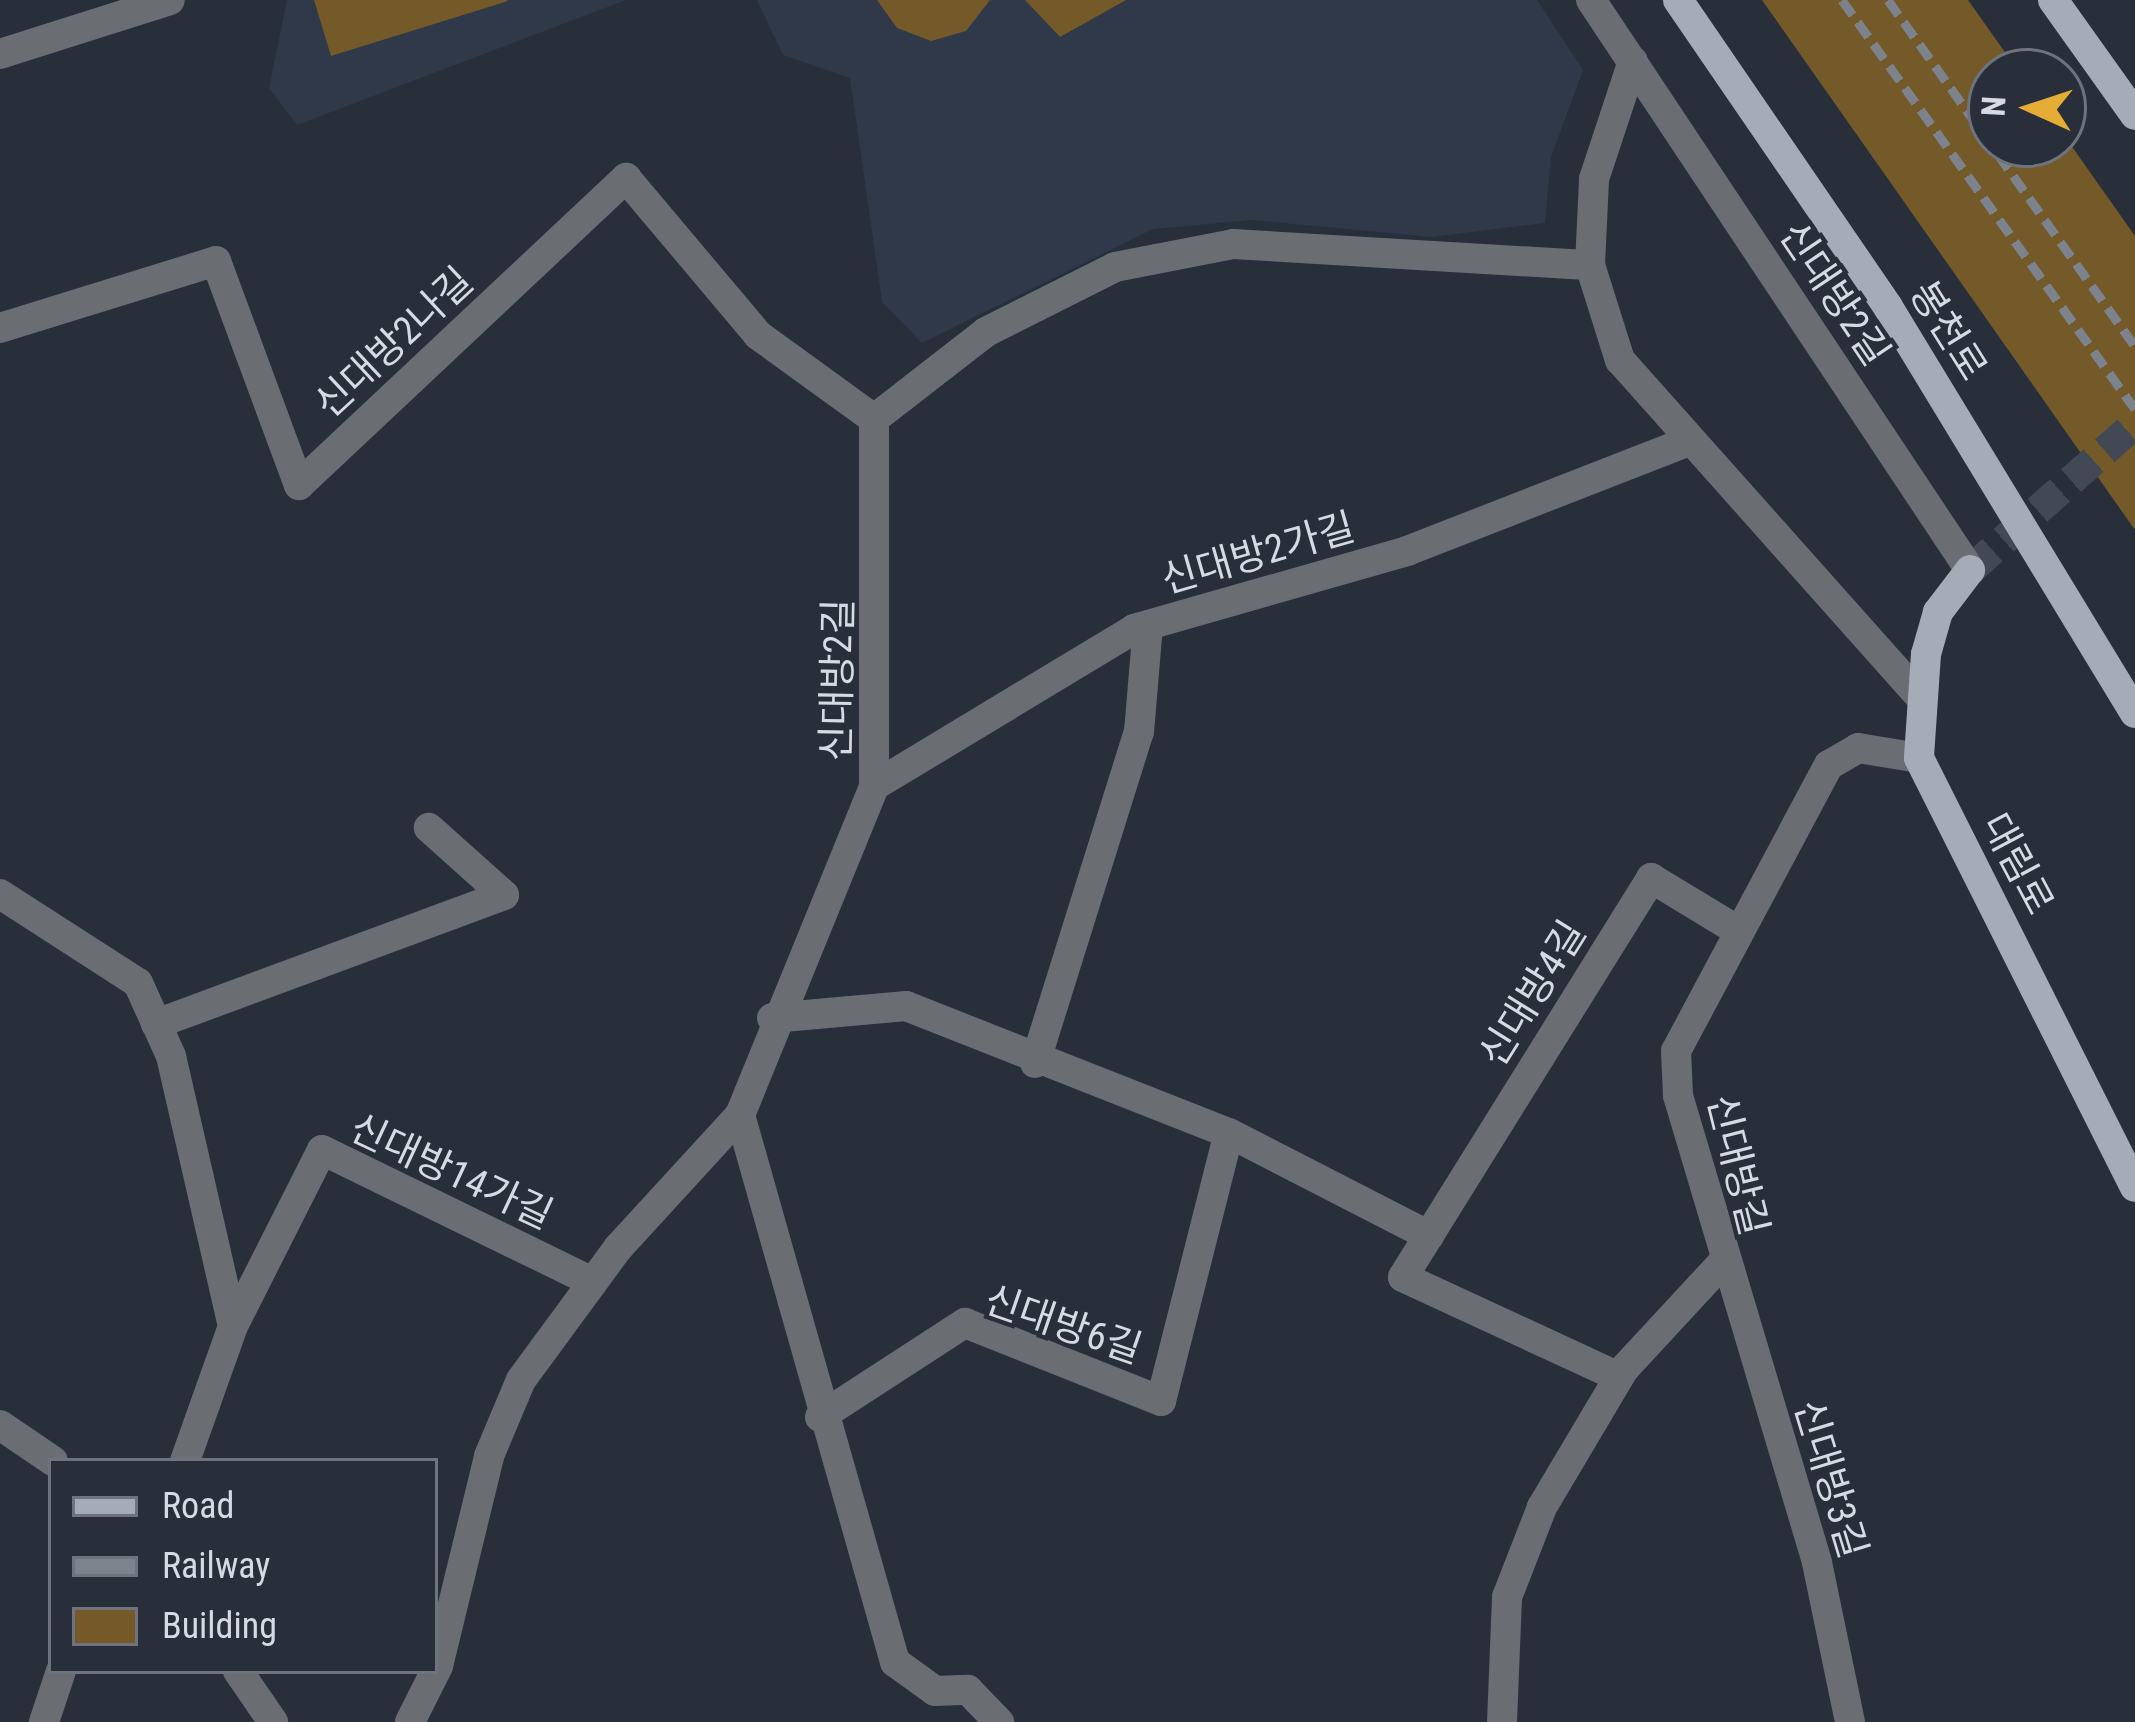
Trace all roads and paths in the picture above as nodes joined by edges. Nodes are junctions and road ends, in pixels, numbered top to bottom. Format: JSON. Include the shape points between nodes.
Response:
{"nodes":[{"id":1,"x":170,"y":0,"type":"edge"},
{"id":2,"x":1591,"y":0,"type":"edge"},
{"id":3,"x":1678,"y":0,"type":"edge"},
{"id":4,"x":2054,"y":0,"type":"edge"},
{"id":5,"x":0,"y":54,"type":"edge"},
{"id":6,"x":1633,"y":61,"type":"junction"},
{"id":7,"x":2135,"y":115,"type":"edge"},
{"id":8,"x":1590,"y":265,"type":"junction"},
{"id":9,"x":0,"y":328,"type":"edge"},
{"id":10,"x":874,"y":419,"type":"junction"},
{"id":11,"x":1686,"y":442,"type":"junction"},
{"id":12,"x":1970,"y":570,"type":"joint"},
{"id":13,"x":1148,"y":626,"type":"junction"},
{"id":14,"x":1919,"y":696,"type":"junction"},
{"id":15,"x":2135,"y":713,"type":"edge"},
{"id":16,"x":1919,"y":758,"type":"junction"},
{"id":17,"x":874,"y":786,"type":"junction"},
{"id":18,"x":429,"y":828,"type":"dead end"},
{"id":19,"x":0,"y":894,"type":"edge"},
{"id":20,"x":1737,"y":930,"type":"junction"},
{"id":21,"x":772,"y":1018,"type":"junction"},
{"id":22,"x":156,"y":1024,"type":"junction"},
{"id":23,"x":1035,"y":1064,"type":"junction"},
{"id":24,"x":740,"y":1115,"type":"junction"},
{"id":25,"x":1229,"y":1133,"type":"junction"},
{"id":26,"x":2135,"y":1187,"type":"edge"},
{"id":27,"x":1429,"y":1236,"type":"junction"},
{"id":28,"x":1722,"y":1263,"type":"junction"},
{"id":29,"x":593,"y":1282,"type":"junction"},
{"id":30,"x":233,"y":1326,"type":"junction"},
{"id":31,"x":1619,"y":1377,"type":"junction"},
{"id":32,"x":820,"y":1417,"type":"junction"},
{"id":33,"x":0,"y":1425,"type":"edge"},
{"id":34,"x":49,"y":1458,"type":"edge"},
{"id":35,"x":186,"y":1458,"type":"edge"},
{"id":36,"x":438,"y":1666,"type":"edge"},
{"id":37,"x":60,"y":1674,"type":"edge"},
{"id":38,"x":240,"y":1674,"type":"edge"},
{"id":39,"x":434,"y":1674,"type":"edge"},
{"id":40,"x":44,"y":1722,"type":"edge"},
{"id":41,"x":273,"y":1722,"type":"edge"},
{"id":42,"x":410,"y":1722,"type":"edge"},
{"id":43,"x":999,"y":1722,"type":"edge"},
{"id":44,"x":1502,"y":1722,"type":"edge"},
{"id":45,"x":1850,"y":1722,"type":"edge"}],
"edges":[{"from":1,"to":5,"type":"street"},
{"from":2,"to":6,"type":"street","name":"신대방2길"},
{"from":3,"to":15,"type":"main road","name":"봉천로","bridge":true,"via":[[1888,307]]},
{"from":4,"to":7,"type":"main road"},
{"from":6,"to":8,"type":"street","via":[[1594,179]]},
{"from":6,"to":12,"type":"street","name":"신대방2길"},
{"from":8,"to":10,"type":"street","via":[[1233,244],[1115,267],[986,332]]},
{"from":8,"to":11,"type":"street","via":[[1620,360]]},
{"from":9,"to":10,"type":"street","name":"신대방2나길","via":[[215,261],[299,485],[626,178],[758,335]]},
{"from":10,"to":17,"type":"street","name":"신대방2길"},
{"from":11,"to":13,"type":"street","name":"신대방2가길","via":[[1407,551]]},
{"from":11,"to":14,"type":"street"},
{"from":12,"to":14,"type":"main road","name":"대림로","via":[[1938,612]]},
{"from":13,"to":17,"type":"street","name":"신대방2가길"},
{"from":13,"to":23,"type":"street","via":[[1138,732]]},
{"from":14,"to":16,"type":"main road","name":"대림로"},
{"from":16,"to":20,"type":"street","name":"신대방길","via":[[1858,748],[1829,765]]},
{"from":16,"to":26,"type":"main road","name":"대림로"},
{"from":17,"to":21,"type":"street","name":"신대방2길"},
{"from":18,"to":22,"type":"street","via":[[504,895]]},
{"from":19,"to":22,"type":"street","via":[[138,982]]},
{"from":20,"to":27,"type":"street","name":"신대방4길","via":[[1651,878]]},
{"from":20,"to":28,"type":"street","name":"신대방길","via":[[1676,1051]]},
{"from":21,"to":23,"type":"street","via":[[906,1006]]},
{"from":21,"to":24,"type":"street","name":"신대방2길"},
{"from":22,"to":30,"type":"street"},
{"from":23,"to":25,"type":"street"},
{"from":24,"to":29,"type":"street","name":"신대방2길"},
{"from":24,"to":32,"type":"street","via":[[790,1259]]},
{"from":25,"to":27,"type":"street"},
{"from":25,"to":32,"type":"street","name":"신대방6길","via":[[1161,1401],[965,1323]]},
{"from":27,"to":31,"type":"street","name":"신대방4길","via":[[1403,1277]]},
{"from":28,"to":31,"type":"street","name":"신대방길"},
{"from":28,"to":45,"type":"street","name":"신대방3길","via":[[1817,1562]]},
{"from":29,"to":30,"type":"street","name":"신대방14가길","via":[[322,1150]]},
{"from":29,"to":36,"type":"street","name":"신대방2길","via":[[521,1380],[488,1456]]},
{"from":30,"to":35,"type":"street","name":"신대방14가길"},
{"from":31,"to":44,"type":"street","name":"신대방길","via":[[1542,1508],[1507,1597]]},
{"from":32,"to":43,"type":"street","via":[[895,1662],[935,1691],[968,1690]]},
{"from":33,"to":34,"type":"street"},
{"from":37,"to":40,"type":"street"},
{"from":38,"to":41,"type":"street"},
{"from":39,"to":42,"type":"street","name":"신대방2길"}]}
